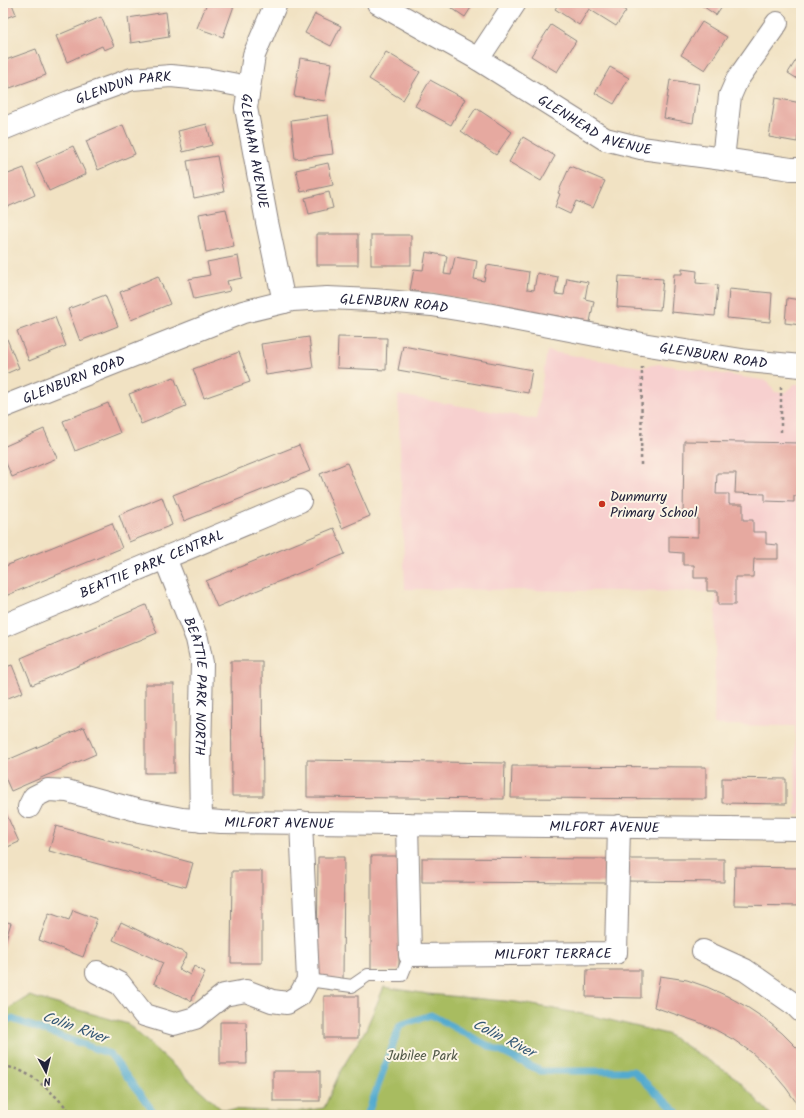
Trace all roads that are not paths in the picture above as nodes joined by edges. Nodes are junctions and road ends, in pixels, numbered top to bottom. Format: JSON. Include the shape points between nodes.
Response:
{"nodes":[{"id":1,"x":276,"y":3,"type":"edge"},
{"id":2,"x":378,"y":3,"type":"edge"},
{"id":3,"x":515,"y":3,"type":"edge"},
{"id":4,"x":776,"y":23,"type":"dead end"},
{"id":5,"x":478,"y":59,"type":"junction"},
{"id":6,"x":248,"y":87,"type":"junction"},
{"id":7,"x":3,"y":130,"type":"edge"},
{"id":8,"x":723,"y":159,"type":"junction"},
{"id":9,"x":801,"y":169,"type":"edge"},
{"id":10,"x":284,"y":302,"type":"junction"},
{"id":11,"x":791,"y":366,"type":"edge"},
{"id":12,"x":3,"y":407,"type":"edge"},
{"id":13,"x":300,"y":501,"type":"dead end"},
{"id":14,"x":165,"y":558,"type":"junction"},
{"id":15,"x":3,"y":626,"type":"edge"},
{"id":16,"x":29,"y":807,"type":"dead end"},
{"id":17,"x":201,"y":821,"type":"junction"},
{"id":18,"x":301,"y":822,"type":"junction"},
{"id":19,"x":407,"y":824,"type":"junction"},
{"id":20,"x":618,"y":826,"type":"junction"},
{"id":21,"x":801,"y":829,"type":"edge"},
{"id":22,"x":703,"y":951,"type":"dead end"},
{"id":23,"x":410,"y":955,"type":"junction"},
{"id":24,"x":97,"y":972,"type":"dead end"},
{"id":25,"x":308,"y":980,"type":"junction"},
{"id":26,"x":801,"y":1012,"type":"edge"}],
"edges":[{"from":1,"to":6,"type":"street","name":"GLENAAN AVENUE","via":[[254,56]]},
{"from":2,"to":5,"type":"street","name":"GLENHEAD AVENUE"},
{"from":3,"to":5,"type":"street"},
{"from":4,"to":8,"type":"street","via":[[737,80],[730,96]]},
{"from":5,"to":8,"type":"street","name":"GLENHEAD AVENUE","via":[[605,139],[640,148]]},
{"from":6,"to":7,"type":"street","name":"GLENDUN PARK","via":[[171,76],[132,79]]},
{"from":6,"to":10,"type":"street","name":"GLENAAN AVENUE","via":[[246,108]]},
{"from":8,"to":9,"type":"street","name":"GLENHEAD AVENUE","via":[[791,170]]},
{"from":10,"to":11,"type":"street","name":"GLENBURN ROAD","via":[[327,298],[432,305],[642,344]]},
{"from":10,"to":12,"type":"street","name":"GLENBURN ROAD","via":[[243,312]]},
{"from":13,"to":14,"type":"street","name":"BEATTIE PARK CENTRAL"},
{"from":14,"to":15,"type":"street","name":"BEATTIE PARK CENTRAL"},
{"from":14,"to":17,"type":"street","name":"BEATTIE PARK NORTH","via":[[197,639],[202,663]]},
{"from":16,"to":17,"type":"street","name":"MILFORT AVENUE","via":[[34,797],[48,790],[66,791],[140,811]]},
{"from":17,"to":18,"type":"street","name":"MILFORT AVENUE"},
{"from":18,"to":19,"type":"street","name":"MILFORT AVENUE"},
{"from":18,"to":25,"type":"street"},
{"from":19,"to":20,"type":"street","name":"MILFORT AVENUE"},
{"from":19,"to":23,"type":"street"},
{"from":20,"to":21,"type":"street","name":"MILFORT AVENUE"},
{"from":20,"to":23,"type":"street","name":"MILFORT TERRACE","via":[[616,953]]},
{"from":22,"to":26,"type":"street","via":[[745,970]]},
{"from":23,"to":25,"type":"lane","via":[[402,975],[368,975],[352,986]]},
{"from":24,"to":25,"type":"street","via":[[120,984],[144,1015],[174,1024],[195,1018],[224,995],[246,991],[272,1001],[288,1003],[300,995]]}]}
